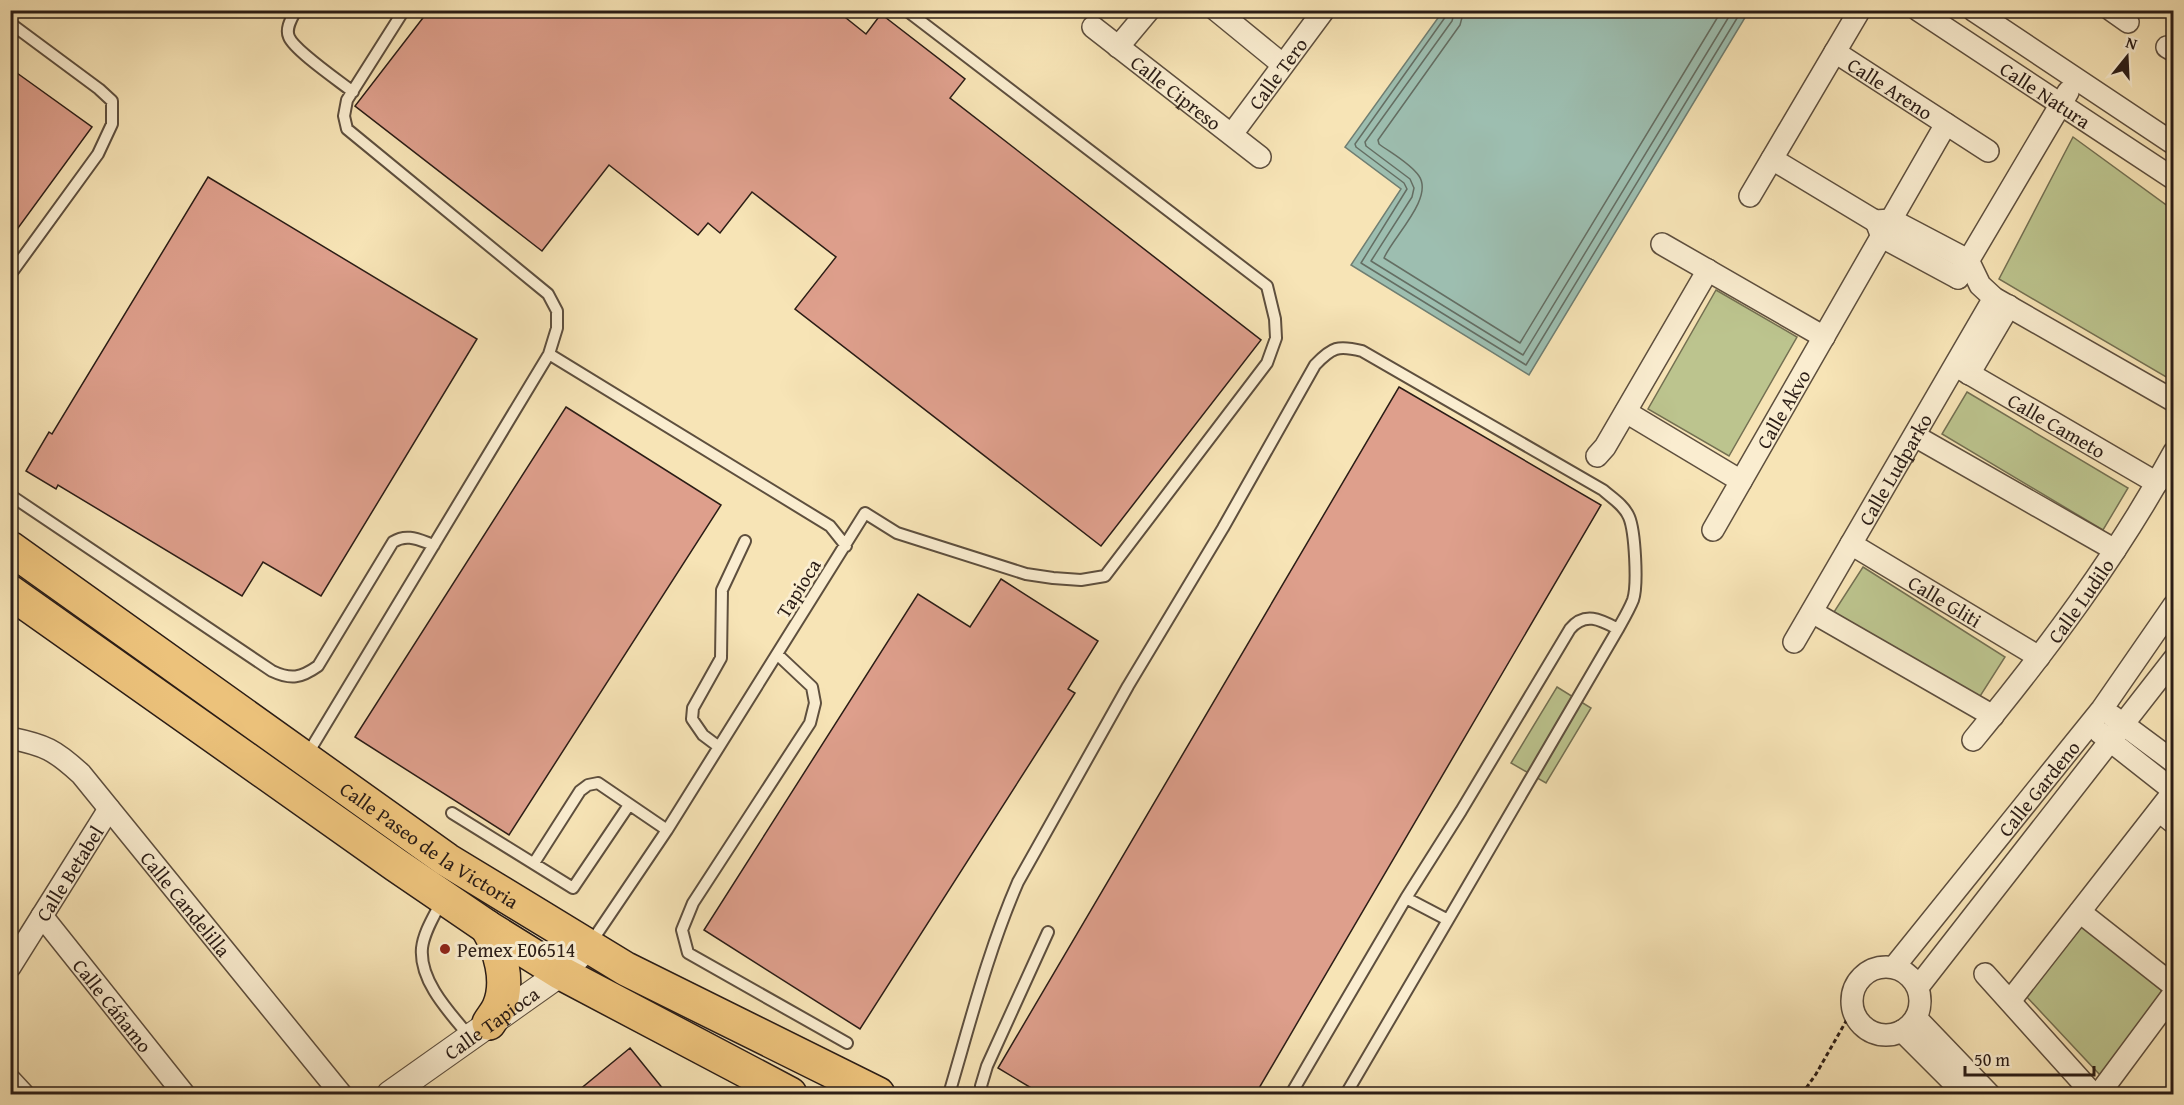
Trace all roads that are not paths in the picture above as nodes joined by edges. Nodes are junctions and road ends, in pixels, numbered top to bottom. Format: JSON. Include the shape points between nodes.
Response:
{"nodes":[{"id":1,"x":296,"y":10,"type":"edge"},
{"id":2,"x":404,"y":10,"type":"edge"},
{"id":3,"x":906,"y":10,"type":"edge"},
{"id":4,"x":1149,"y":10,"type":"edge"},
{"id":5,"x":1216,"y":10,"type":"edge"},
{"id":6,"x":1324,"y":10,"type":"edge"},
{"id":7,"x":1918,"y":10,"type":"edge"},
{"id":8,"x":1973,"y":10,"type":"edge"},
{"id":9,"x":1858,"y":13,"type":"dead end"},
{"id":10,"x":10,"y":23,"type":"edge"},
{"id":11,"x":1093,"y":27,"type":"dead end"},
{"id":12,"x":1118,"y":47,"type":"junction"},
{"id":13,"x":1835,"y":52,"type":"junction"},
{"id":14,"x":1282,"y":64,"type":"junction"},
{"id":15,"x":2076,"y":79,"type":"junction"},
{"id":16,"x":352,"y":92,"type":"junction"},
{"id":17,"x":2061,"y":104,"type":"junction"},
{"id":18,"x":1946,"y":124,"type":"junction"},
{"id":19,"x":1232,"y":134,"type":"junction"},
{"id":20,"x":2174,"y":144,"type":"edge"},
{"id":21,"x":1989,"y":151,"type":"dead end"},
{"id":22,"x":1260,"y":157,"type":"dead end"},
{"id":23,"x":1772,"y":159,"type":"junction"},
{"id":24,"x":2174,"y":179,"type":"edge"},
{"id":25,"x":1750,"y":196,"type":"dead end"},
{"id":26,"x":1883,"y":226,"type":"junction"},
{"id":27,"x":1662,"y":244,"type":"dead end"},
{"id":28,"x":1708,"y":270,"type":"junction"},
{"id":29,"x":1967,"y":271,"type":"junction"},
{"id":30,"x":10,"y":275,"type":"edge"},
{"id":31,"x":2002,"y":302,"type":"junction"},
{"id":32,"x":1824,"y":337,"type":"junction"},
{"id":33,"x":549,"y":354,"type":"junction"},
{"id":34,"x":1963,"y":370,"type":"junction"},
{"id":35,"x":2174,"y":401,"type":"edge"},
{"id":36,"x":1626,"y":412,"type":"junction"},
{"id":37,"x":1915,"y":436,"type":"junction"},
{"id":38,"x":2174,"y":452,"type":"edge"},
{"id":39,"x":1597,"y":456,"type":"dead end"},
{"id":40,"x":1741,"y":480,"type":"junction"},
{"id":41,"x":2157,"y":483,"type":"junction"},
{"id":42,"x":10,"y":495,"type":"edge"},
{"id":43,"x":1713,"y":530,"type":"dead end"},
{"id":44,"x":745,"y":541,"type":"dead end"},
{"id":45,"x":1851,"y":544,"type":"junction"},
{"id":46,"x":434,"y":545,"type":"junction"},
{"id":47,"x":846,"y":546,"type":"junction"},
{"id":48,"x":10,"y":548,"type":"edge"},
{"id":49,"x":2115,"y":550,"type":"junction"},
{"id":50,"x":10,"y":592,"type":"edge"},
{"id":51,"x":2174,"y":605,"type":"edge"},
{"id":52,"x":1812,"y":612,"type":"junction"},
{"id":53,"x":1618,"y":629,"type":"junction"},
{"id":54,"x":1794,"y":642,"type":"dead end"},
{"id":55,"x":778,"y":655,"type":"junction"},
{"id":56,"x":2040,"y":657,"type":"junction"},
{"id":57,"x":2174,"y":659,"type":"edge"},
{"id":58,"x":166,"y":702,"type":"junction"},
{"id":59,"x":1993,"y":716,"type":"junction"},
{"id":60,"x":2096,"y":716,"type":"junction"},
{"id":61,"x":2117,"y":733,"type":"junction"},
{"id":62,"x":10,"y":738,"type":"edge"},
{"id":63,"x":1973,"y":740,"type":"dead end"},
{"id":64,"x":719,"y":747,"type":"junction"},
{"id":65,"x":305,"y":758,"type":"junction"},
{"id":66,"x":2174,"y":762,"type":"edge"},
{"id":67,"x":2174,"y":791,"type":"edge"},
{"id":68,"x":629,"y":805,"type":"junction"},
{"id":69,"x":109,"y":809,"type":"junction"},
{"id":70,"x":452,"y":813,"type":"dead end"},
{"id":71,"x":2166,"y":817,"type":"edge"},
{"id":72,"x":667,"y":830,"type":"junction"},
{"id":73,"x":534,"y":863,"type":"junction"},
{"id":74,"x":443,"y":897,"type":"junction"},
{"id":75,"x":1406,"y":898,"type":"junction"},
{"id":76,"x":2080,"y":912,"type":"junction"},
{"id":77,"x":42,"y":916,"type":"junction"},
{"id":78,"x":1448,"y":920,"type":"junction"},
{"id":79,"x":487,"y":927,"type":"junction"},
{"id":80,"x":1048,"y":932,"type":"dead end"},
{"id":81,"x":588,"y":946,"type":"junction"},
{"id":82,"x":10,"y":967,"type":"edge"},
{"id":83,"x":1894,"y":967,"type":"junction"},
{"id":84,"x":561,"y":973,"type":"junction"},
{"id":85,"x":1984,"y":974,"type":"dead end"},
{"id":86,"x":2174,"y":986,"type":"edge"},
{"id":87,"x":1918,"y":987,"type":"junction"},
{"id":88,"x":2174,"y":993,"type":"edge"},
{"id":89,"x":2010,"y":1001,"type":"junction"},
{"id":90,"x":1909,"y":1025,"type":"junction"},
{"id":91,"x":479,"y":1031,"type":"junction"},
{"id":92,"x":847,"y":1043,"type":"dead end"},
{"id":93,"x":10,"y":1080,"type":"edge"},
{"id":94,"x":22,"y":1095,"type":"edge"},
{"id":95,"x":184,"y":1095,"type":"edge"},
{"id":96,"x":341,"y":1095,"type":"edge"},
{"id":97,"x":390,"y":1095,"type":"edge"},
{"id":98,"x":790,"y":1095,"type":"edge"},
{"id":99,"x":878,"y":1095,"type":"edge"},
{"id":100,"x":949,"y":1095,"type":"edge"},
{"id":101,"x":983,"y":1095,"type":"edge"},
{"id":102,"x":1291,"y":1095,"type":"edge"},
{"id":103,"x":1346,"y":1095,"type":"edge"},
{"id":104,"x":1965,"y":1095,"type":"edge"},
{"id":105,"x":1989,"y":1095,"type":"edge"},
{"id":106,"x":2094,"y":1095,"type":"edge"},
{"id":107,"x":2099,"y":1095,"type":"edge"}],
"edges":[{"from":1,"to":16,"type":"lane","via":[[287,30],[289,38]]},
{"from":2,"to":16,"type":"lane"},
{"from":3,"to":47,"type":"lane","name":"Tapioca","via":[[1267,286],[1276,338],[1267,363],[1105,576],[1081,580],[1026,574],[897,533],[865,513]]},
{"from":4,"to":12,"type":"street"},
{"from":5,"to":14,"type":"street"},
{"from":6,"to":14,"type":"street","name":"Calle Tero"},
{"from":7,"to":17,"type":"street","name":"Calle Natura"},
{"from":8,"to":15,"type":"street","name":"Calle Natura"},
{"from":9,"to":13,"type":"street","name":"Calle Areno"},
{"from":10,"to":30,"type":"lane","via":[[99,88],[112,101],[112,124],[98,154]]},
{"from":11,"to":12,"type":"street","name":"Calle Cipreso"},
{"from":12,"to":19,"type":"street","name":"Calle Cipreso"},
{"from":13,"to":18,"type":"street","name":"Calle Areno"},
{"from":13,"to":23,"type":"street","name":"Calle Areno"},
{"from":14,"to":19,"type":"street","name":"Calle Tero"},
{"from":15,"to":17,"type":"street"},
{"from":15,"to":20,"type":"street","name":"Calle Natura"},
{"from":16,"to":33,"type":"lane","via":[[344,116],[347,129],[548,294],[557,311],[557,328]]},
{"from":17,"to":24,"type":"street","name":"Calle Natura"},
{"from":17,"to":29,"type":"street"},
{"from":18,"to":21,"type":"street","name":"Calle Areno"},
{"from":18,"to":26,"type":"street","name":"Calle Areno"},
{"from":19,"to":22,"type":"street","name":"Calle Cipreso"},
{"from":23,"to":25,"type":"street","name":"Calle Areno"},
{"from":23,"to":26,"type":"street"},
{"from":26,"to":29,"type":"street"},
{"from":26,"to":32,"type":"street","name":"Calle Akvo"},
{"from":27,"to":28,"type":"street"},
{"from":28,"to":32,"type":"street"},
{"from":28,"to":36,"type":"street"},
{"from":29,"to":31,"type":"street"},
{"from":31,"to":34,"type":"street","name":"Calle Ludparko"},
{"from":31,"to":35,"type":"street"},
{"from":32,"to":40,"type":"street","name":"Calle Akvo"},
{"from":33,"to":46,"type":"lane"},
{"from":33,"to":47,"type":"lane","via":[[830,526]]},
{"from":34,"to":37,"type":"street","name":"Calle Ludparko"},
{"from":34,"to":41,"type":"street","name":"Calle Cameto"},
{"from":36,"to":39,"type":"street"},
{"from":36,"to":40,"type":"street"},
{"from":37,"to":45,"type":"street","name":"Calle Ludparko"},
{"from":37,"to":49,"type":"street"},
{"from":38,"to":41,"type":"street","name":"Calle Ludilo"},
{"from":40,"to":43,"type":"street","name":"Calle Akvo"},
{"from":41,"to":49,"type":"street","name":"Calle Ludilo"},
{"from":42,"to":46,"type":"lane","via":[[283,677],[304,676],[318,666],[393,542],[411,537]]},
{"from":44,"to":64,"type":"lane","via":[[722,590],[721,658],[693,708],[692,719],[703,735]]},
{"from":45,"to":52,"type":"street","name":"Calle Ludparko"},
{"from":45,"to":56,"type":"street","name":"Calle Gliti"},
{"from":46,"to":65,"type":"lane"},
{"from":47,"to":55,"type":"lane","name":"Tapioca"},
{"from":48,"to":65,"type":"main road","name":"Calle Paseo de la Victoria"},
{"from":49,"to":56,"type":"street","name":"Calle Ludilo"},
{"from":50,"to":58,"type":"main road","name":"Calle Paseo de la Victoria"},
{"from":51,"to":60,"type":"street","name":"Calle Gardeno"},
{"from":52,"to":54,"type":"street","name":"Calle Ludparko"},
{"from":52,"to":59,"type":"street"},
{"from":53,"to":75,"type":"lane","via":[[1590,619],[1577,621],[1570,629]]},
{"from":53,"to":78,"type":"lane"},
{"from":53,"to":100,"type":"lane","via":[[1634,598],[1636,563],[1629,516],[1621,505],[1603,490],[1362,351],[1344,346],[1329,351],[1315,365],[1018,882],[989,959]]},
{"from":55,"to":64,"type":"lane","name":"Tapioca"},
{"from":55,"to":92,"type":"lane","via":[[812,687],[815,703],[810,723],[693,903],[682,930],[687,953]]},
{"from":56,"to":59,"type":"street","name":"Calle Ludilo"},
{"from":57,"to":61,"type":"street","name":"Calle Gardeno"},
{"from":58,"to":65,"type":"main road","via":[[202,713],[271,760],[286,765],[298,764]]},
{"from":58,"to":74,"type":"main road","name":"Calle Paseo de la Victoria"},
{"from":59,"to":63,"type":"street","name":"Calle Ludilo"},
{"from":60,"to":61,"type":"street"},
{"from":60,"to":83,"type":"street","name":"Calle Gardeno"},
{"from":61,"to":66,"type":"street"},
{"from":61,"to":67,"type":"street"},
{"from":61,"to":87,"type":"street","name":"Calle Gardeno"},
{"from":62,"to":69,"type":"street","name":"Calle Candelilla","via":[[36,743],[60,755]]},
{"from":64,"to":72,"type":"lane","name":"Tapioca"},
{"from":65,"to":81,"type":"main road","name":"Calle Paseo de la Victoria","via":[[447,860]]},
{"from":67,"to":71,"type":"street"},
{"from":68,"to":72,"type":"lane"},
{"from":68,"to":73,"type":"lane","via":[[598,783],[588,785],[580,791]]},
{"from":68,"to":73,"type":"lane","via":[[573,888]]},
{"from":69,"to":77,"type":"street","name":"Calle Betabel"},
{"from":69,"to":96,"type":"street","name":"Calle Candelilla"},
{"from":70,"to":73,"type":"lane"},
{"from":71,"to":76,"type":"street"},
{"from":72,"to":81,"type":"lane","name":"Tapioca"},
{"from":74,"to":79,"type":"main road","name":"Calle Paseo de la Victoria"},
{"from":74,"to":91,"type":"lane","via":[[422,946],[423,967],[438,995]]},
{"from":75,"to":78,"type":"lane"},
{"from":75,"to":102,"type":"lane"},
{"from":76,"to":86,"type":"street"},
{"from":76,"to":89,"type":"street"},
{"from":77,"to":82,"type":"street","name":"Calle Betabel"},
{"from":77,"to":95,"type":"street","name":"Calle Cáñamo"},
{"from":78,"to":103,"type":"lane"},
{"from":79,"to":84,"type":"main road","name":"Calle Paseo de la Victoria"},
{"from":79,"to":91,"type":"main road","via":[[498,945],[502,989],[500,1005]]},
{"from":80,"to":101,"type":"lane","via":[[987,1065],[981,1086]]},
{"from":81,"to":84,"type":"street","name":"Calle Tapioca"},
{"from":81,"to":99,"type":"main road","name":"Calle Paseo de la Victoria"},
{"from":83,"to":87,"type":"street","via":[[1907,973]]},
{"from":83,"to":90,"type":"street","via":[[1876,968],[1861,976],[1853,992],[1852,1009],[1861,1024],[1876,1034],[1894,1034]]},
{"from":84,"to":91,"type":"street","name":"Calle Tapioca"},
{"from":84,"to":98,"type":"main road","name":"Calle Paseo de la Victoria"},
{"from":85,"to":89,"type":"street"},
{"from":87,"to":90,"type":"street","via":[[1921,1001]]},
{"from":88,"to":107,"type":"street"},
{"from":89,"to":106,"type":"street"},
{"from":90,"to":104,"type":"street"},
{"from":90,"to":105,"type":"street"},
{"from":91,"to":97,"type":"street","name":"Calle Tapioca"},
{"from":93,"to":94,"type":"street"}]}
